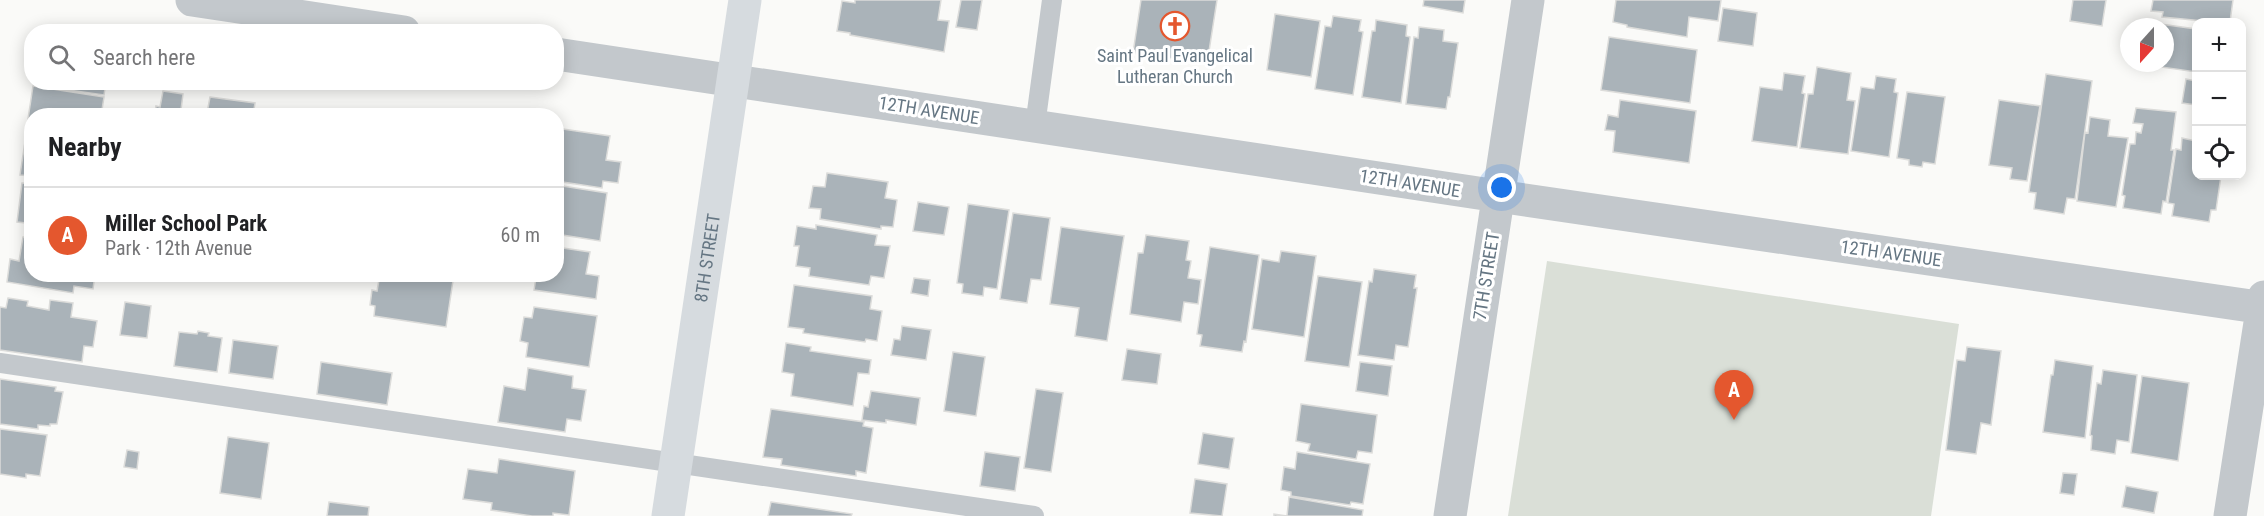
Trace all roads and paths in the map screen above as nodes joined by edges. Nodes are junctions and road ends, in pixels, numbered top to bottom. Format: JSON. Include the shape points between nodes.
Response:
{"nodes":[{"id":1,"x":192,"y":0,"type":"edge"},
{"id":2,"x":745,"y":0,"type":"edge"},
{"id":3,"x":1053,"y":0,"type":"edge"},
{"id":4,"x":1528,"y":0,"type":"edge"},
{"id":5,"x":351,"y":24,"type":"edge"},
{"id":6,"x":564,"y":55,"type":"edge"},
{"id":7,"x":733,"y":80,"type":"junction"},
{"id":8,"x":1035,"y":126,"type":"junction"},
{"id":9,"x":1498,"y":196,"type":"junction"},
{"id":10,"x":2263,"y":304,"type":"edge"},
{"id":11,"x":0,"y":363,"type":"edge"},
{"id":12,"x":676,"y":463,"type":"junction"},
{"id":13,"x":668,"y":516,"type":"edge"},
{"id":14,"x":1034,"y":516,"type":"edge"},
{"id":15,"x":1450,"y":516,"type":"edge"},
{"id":16,"x":2230,"y":516,"type":"edge"}],
"edges":[{"from":1,"to":5,"type":"street"},
{"from":2,"to":7,"type":"street","name":"8TH STREET"},
{"from":3,"to":8,"type":"lane"},
{"from":4,"to":9,"type":"street","name":"7TH STREET"},
{"from":6,"to":7,"type":"street","name":"12TH AVENUE"},
{"from":7,"to":8,"type":"street","name":"12TH AVENUE"},
{"from":7,"to":12,"type":"street","name":"8TH STREET"},
{"from":8,"to":9,"type":"street","name":"12TH AVENUE"},
{"from":9,"to":10,"type":"street","name":"12TH AVENUE"},
{"from":9,"to":15,"type":"street","name":"7TH STREET"},
{"from":10,"to":16,"type":"street"},
{"from":11,"to":12,"type":"lane"},
{"from":12,"to":13,"type":"street","name":"8TH STREET"},
{"from":12,"to":14,"type":"lane"}]}
